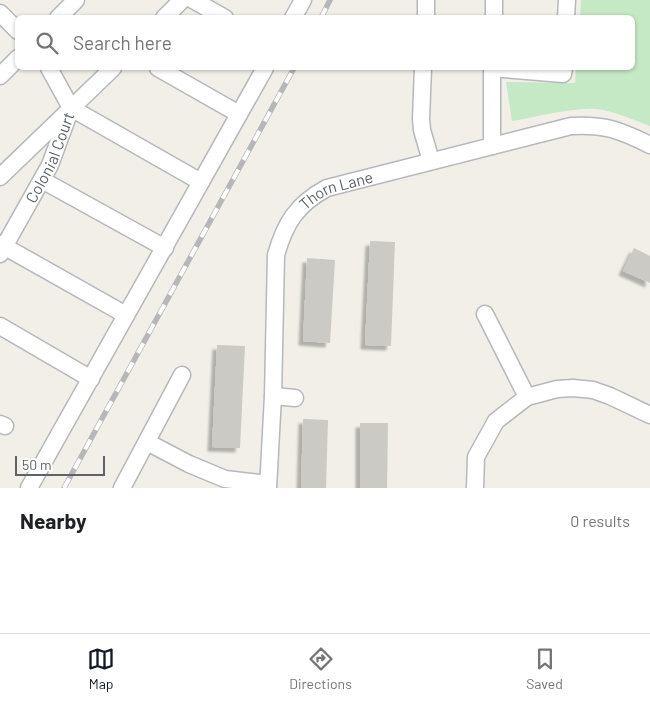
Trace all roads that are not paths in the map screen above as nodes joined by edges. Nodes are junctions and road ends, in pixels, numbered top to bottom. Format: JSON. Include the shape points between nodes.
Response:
{"nodes":[{"id":1,"x":76,"y":0,"type":"edge"},
{"id":2,"x":182,"y":0,"type":"edge"},
{"id":3,"x":194,"y":0,"type":"edge"},
{"id":4,"x":303,"y":0,"type":"edge"},
{"id":5,"x":426,"y":0,"type":"edge"},
{"id":6,"x":494,"y":0,"type":"edge"},
{"id":7,"x":567,"y":0,"type":"edge"},
{"id":8,"x":0,"y":13,"type":"edge"},
{"id":9,"x":61,"y":15,"type":"edge"},
{"id":10,"x":167,"y":15,"type":"edge"},
{"id":11,"x":220,"y":15,"type":"edge"},
{"id":12,"x":295,"y":15,"type":"edge"},
{"id":13,"x":426,"y":15,"type":"edge"},
{"id":14,"x":494,"y":15,"type":"edge"},
{"id":15,"x":566,"y":15,"type":"edge"},
{"id":16,"x":15,"y":28,"type":"edge"},
{"id":17,"x":15,"y":61,"type":"edge"},
{"id":18,"x":50,"y":70,"type":"edge"},
{"id":19,"x":111,"y":70,"type":"edge"},
{"id":20,"x":162,"y":70,"type":"edge"},
{"id":21,"x":264,"y":70,"type":"edge"},
{"id":22,"x":423,"y":70,"type":"edge"},
{"id":23,"x":492,"y":70,"type":"edge"},
{"id":24,"x":516,"y":70,"type":"edge"},
{"id":25,"x":564,"y":70,"type":"edge"},
{"id":26,"x":0,"y":76,"type":"edge"},
{"id":27,"x":71,"y":108,"type":"junction"},
{"id":28,"x":240,"y":114,"type":"junction"},
{"id":29,"x":650,"y":145,"type":"edge"},
{"id":30,"x":492,"y":146,"type":"junction"},
{"id":31,"x":431,"y":162,"type":"junction"},
{"id":32,"x":0,"y":177,"type":"edge"},
{"id":33,"x":42,"y":180,"type":"junction"},
{"id":34,"x":201,"y":182,"type":"junction"},
{"id":35,"x":2,"y":248,"type":"edge"},
{"id":36,"x":164,"y":248,"type":"junction"},
{"id":37,"x":485,"y":314,"type":"dead end"},
{"id":38,"x":126,"y":315,"type":"junction"},
{"id":39,"x":0,"y":326,"type":"edge"},
{"id":40,"x":182,"y":375,"type":"dead end"},
{"id":41,"x":91,"y":379,"type":"junction"},
{"id":42,"x":273,"y":396,"type":"junction"},
{"id":43,"x":527,"y":397,"type":"junction"},
{"id":44,"x":294,"y":398,"type":"dead end"},
{"id":45,"x":650,"y":415,"type":"edge"},
{"id":46,"x":147,"y":442,"type":"junction"},
{"id":47,"x":268,"y":486,"type":"edge"},
{"id":48,"x":29,"y":488,"type":"edge"},
{"id":49,"x":122,"y":488,"type":"edge"},
{"id":50,"x":475,"y":488,"type":"edge"}],
"edges":[{"from":1,"to":9,"type":"street"},
{"from":2,"to":10,"type":"street"},
{"from":3,"to":11,"type":"street"},
{"from":4,"to":12,"type":"street"},
{"from":5,"to":13,"type":"street"},
{"from":6,"to":14,"type":"street"},
{"from":7,"to":15,"type":"street"},
{"from":8,"to":16,"type":"street"},
{"from":17,"to":26,"type":"street"},
{"from":18,"to":27,"type":"street","name":"Colonial Court"},
{"from":19,"to":27,"type":"street"},
{"from":20,"to":28,"type":"street"},
{"from":21,"to":28,"type":"street"},
{"from":22,"to":31,"type":"street","via":[[421,119]]},
{"from":23,"to":30,"type":"street"},
{"from":24,"to":25,"type":"street","via":[[563,74]]},
{"from":27,"to":32,"type":"street"},
{"from":27,"to":33,"type":"street","name":"Colonial Court"},
{"from":27,"to":34,"type":"street"},
{"from":28,"to":34,"type":"street"},
{"from":29,"to":30,"type":"street","name":"Thorn Lane","via":[[611,128],[590,125],[571,126]]},
{"from":30,"to":31,"type":"street","name":"Thorn Lane"},
{"from":31,"to":42,"type":"street","name":"Thorn Lane","via":[[328,188],[314,195],[288,222],[276,255]]},
{"from":33,"to":35,"type":"street","name":"Colonial Court"},
{"from":33,"to":36,"type":"street"},
{"from":34,"to":36,"type":"street"},
{"from":35,"to":38,"type":"street"},
{"from":36,"to":38,"type":"street"},
{"from":37,"to":43,"type":"street"},
{"from":38,"to":41,"type":"street"},
{"from":39,"to":41,"type":"street"},
{"from":40,"to":46,"type":"street"},
{"from":41,"to":48,"type":"street"},
{"from":42,"to":44,"type":"street"},
{"from":42,"to":47,"type":"street","name":"Thorn Lane"},
{"from":43,"to":45,"type":"street","via":[[557,389],[593,390]]},
{"from":43,"to":50,"type":"street","via":[[496,421],[476,457]]},
{"from":46,"to":47,"type":"street","via":[[225,479]]},
{"from":46,"to":49,"type":"street"}]}
